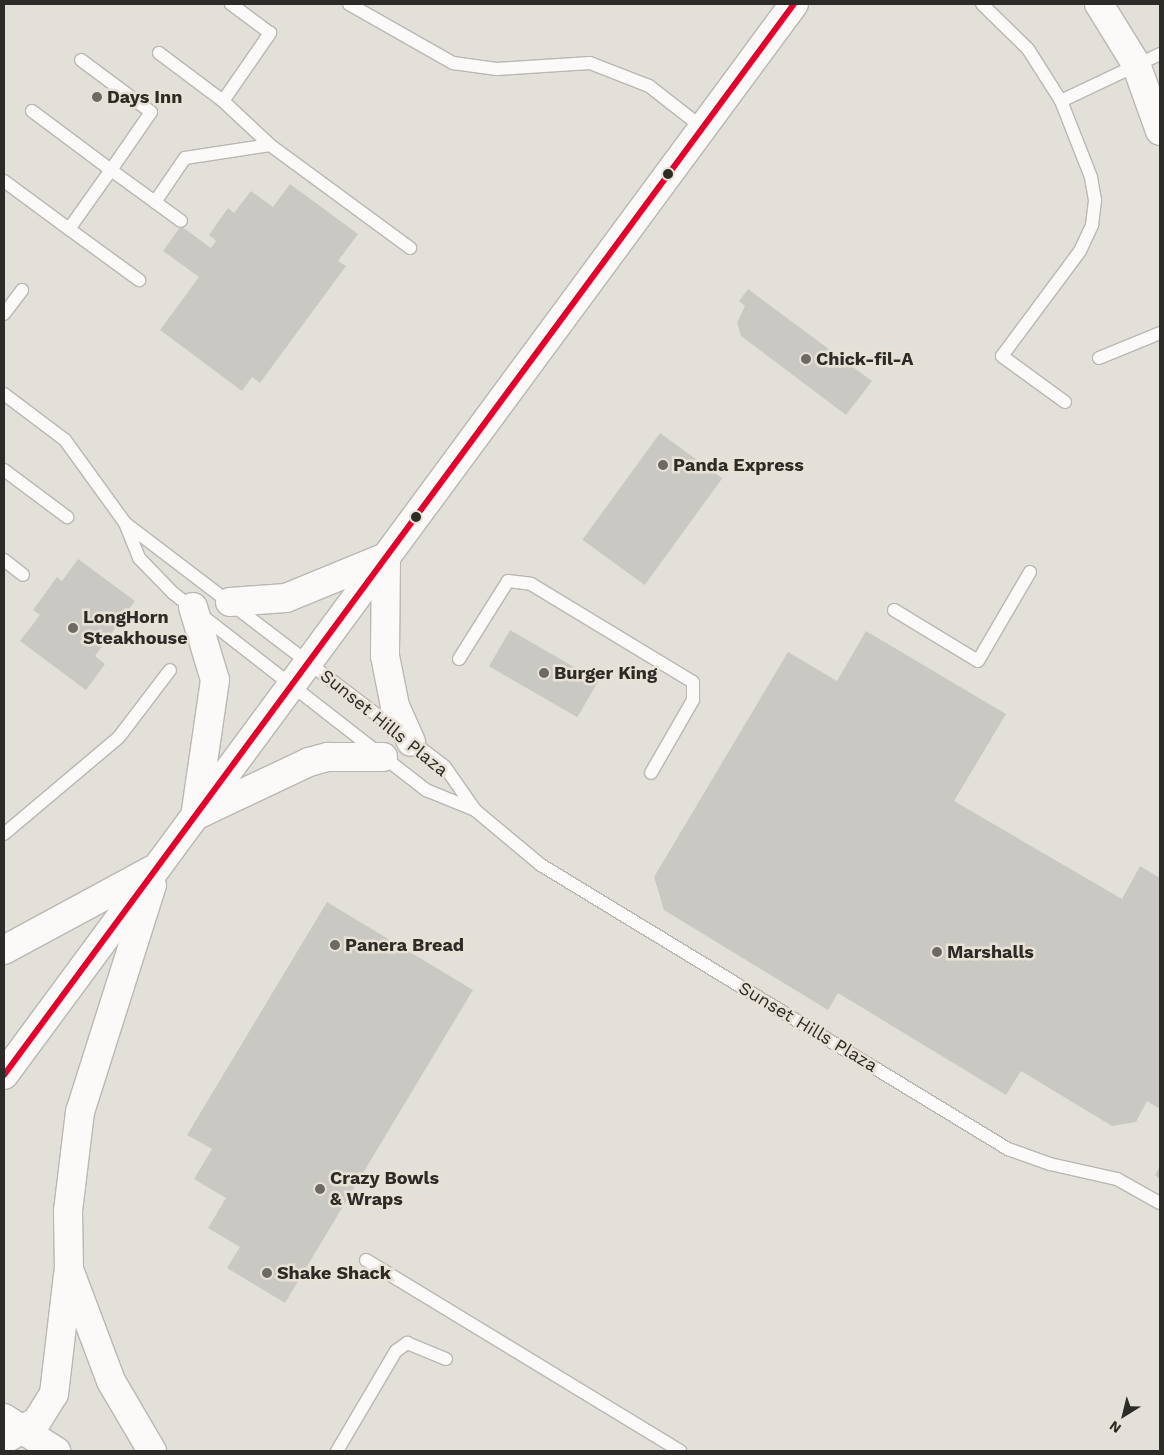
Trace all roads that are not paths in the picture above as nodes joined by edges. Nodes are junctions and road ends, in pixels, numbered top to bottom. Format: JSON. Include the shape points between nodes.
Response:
{"nodes":[{"id":1,"x":231,"y":4,"type":"edge"},
{"id":2,"x":348,"y":4,"type":"edge"},
{"id":3,"x":794,"y":4,"type":"edge"},
{"id":4,"x":982,"y":4,"type":"edge"},
{"id":5,"x":1099,"y":4,"type":"edge"},
{"id":6,"x":159,"y":53,"type":"dead end"},
{"id":7,"x":1148,"y":59,"type":"edge"},
{"id":8,"x":80,"y":60,"type":"dead end"},
{"id":9,"x":223,"y":101,"type":"junction"},
{"id":10,"x":1061,"y":101,"type":"junction"},
{"id":11,"x":32,"y":111,"type":"dead end"},
{"id":12,"x":703,"y":128,"type":"junction"},
{"id":13,"x":1160,"y":131,"type":"edge"},
{"id":14,"x":270,"y":145,"type":"junction"},
{"id":15,"x":111,"y":170,"type":"junction"},
{"id":16,"x":4,"y":181,"type":"edge"},
{"id":17,"x":155,"y":202,"type":"junction"},
{"id":18,"x":181,"y":221,"type":"dead end"},
{"id":19,"x":69,"y":229,"type":"junction"},
{"id":20,"x":410,"y":248,"type":"dead end"},
{"id":21,"x":139,"y":280,"type":"dead end"},
{"id":22,"x":22,"y":290,"type":"dead end"},
{"id":23,"x":4,"y":314,"type":"edge"},
{"id":24,"x":1160,"y":333,"type":"edge"},
{"id":25,"x":1099,"y":358,"type":"dead end"},
{"id":26,"x":4,"y":394,"type":"edge"},
{"id":27,"x":1065,"y":402,"type":"dead end"},
{"id":28,"x":4,"y":470,"type":"edge"},
{"id":29,"x":66,"y":517,"type":"dead end"},
{"id":30,"x":125,"y":523,"type":"junction"},
{"id":31,"x":386,"y":557,"type":"junction"},
{"id":32,"x":4,"y":560,"type":"edge"},
{"id":33,"x":1030,"y":572,"type":"dead end"},
{"id":34,"x":23,"y":575,"type":"dead end"},
{"id":35,"x":230,"y":602,"type":"junction"},
{"id":36,"x":193,"y":608,"type":"junction"},
{"id":37,"x":894,"y":610,"type":"dead end"},
{"id":38,"x":459,"y":659,"type":"dead end"},
{"id":39,"x":308,"y":663,"type":"junction"},
{"id":40,"x":170,"y":670,"type":"dead end"},
{"id":41,"x":292,"y":685,"type":"junction"},
{"id":42,"x":411,"y":742,"type":"junction"},
{"id":43,"x":383,"y":757,"type":"junction"},
{"id":44,"x":651,"y":773,"type":"dead end"},
{"id":45,"x":475,"y":810,"type":"junction"},
{"id":46,"x":196,"y":815,"type":"junction"},
{"id":47,"x":4,"y":834,"type":"edge"},
{"id":48,"x":157,"y":867,"type":"junction"},
{"id":49,"x":4,"y":950,"type":"edge"},
{"id":50,"x":4,"y":1075,"type":"edge"},
{"id":51,"x":1160,"y":1203,"type":"edge"},
{"id":52,"x":366,"y":1260,"type":"dead end"},
{"id":53,"x":69,"y":1269,"type":"junction"},
{"id":54,"x":446,"y":1360,"type":"dead end"},
{"id":55,"x":11,"y":1430,"type":"edge"},
{"id":56,"x":56,"y":1451,"type":"edge"},
{"id":57,"x":152,"y":1451,"type":"edge"},
{"id":58,"x":337,"y":1451,"type":"edge"},
{"id":59,"x":680,"y":1451,"type":"edge"}],
"edges":[{"from":1,"to":9,"type":"lane","via":[[270,33]]},
{"from":2,"to":12,"type":"lane","via":[[453,63],[497,69],[590,63],[650,86]]},
{"from":3,"to":12,"type":"main road"},
{"from":4,"to":10,"type":"lane","via":[[1028,49]]},
{"from":5,"to":7,"type":"main road"},
{"from":6,"to":9,"type":"lane"},
{"from":7,"to":10,"type":"lane"},
{"from":7,"to":13,"type":"main road"},
{"from":8,"to":15,"type":"lane","via":[[151,112]]},
{"from":9,"to":14,"type":"lane"},
{"from":10,"to":27,"type":"lane","via":[[1091,177],[1095,200],[1092,225],[1080,251],[1002,356]]},
{"from":11,"to":15,"type":"lane"},
{"from":12,"to":31,"type":"main road"},
{"from":14,"to":17,"type":"lane","via":[[185,158]]},
{"from":14,"to":20,"type":"lane"},
{"from":15,"to":17,"type":"lane"},
{"from":15,"to":19,"type":"lane"},
{"from":16,"to":19,"type":"lane"},
{"from":17,"to":18,"type":"lane"},
{"from":19,"to":21,"type":"lane"},
{"from":22,"to":23,"type":"lane"},
{"from":24,"to":25,"type":"lane"},
{"from":26,"to":30,"type":"lane","via":[[65,440]]},
{"from":28,"to":29,"type":"lane"},
{"from":30,"to":35,"type":"lane","name":"Sunset Hills Plaza"},
{"from":30,"to":36,"type":"lane","name":"Sunset Hills Plaza","via":[[138,558]]},
{"from":31,"to":35,"type":"main road","via":[[286,598]]},
{"from":31,"to":39,"type":"main road"},
{"from":31,"to":42,"type":"main road","via":[[386,665],[395,706]]},
{"from":32,"to":34,"type":"lane"},
{"from":33,"to":37,"type":"lane","via":[[978,661]]},
{"from":35,"to":39,"type":"lane","name":"Sunset Hills Plaza"},
{"from":36,"to":41,"type":"lane","name":"Sunset Hills Plaza"},
{"from":36,"to":46,"type":"main road","via":[[215,680]]},
{"from":38,"to":44,"type":"lane","via":[[508,581],[531,584],[693,682],[693,700]]},
{"from":39,"to":41,"type":"main road"},
{"from":39,"to":42,"type":"lane","name":"Sunset Hills Plaza"},
{"from":40,"to":47,"type":"lane","via":[[119,737]]},
{"from":41,"to":43,"type":"lane","name":"Sunset Hills Plaza"},
{"from":41,"to":46,"type":"main road"},
{"from":42,"to":45,"type":"lane","name":"Sunset Hills Plaza","via":[[444,767]]},
{"from":43,"to":45,"type":"lane","name":"Sunset Hills Plaza","via":[[426,790]]},
{"from":43,"to":46,"type":"main road","via":[[328,757],[309,762]]},
{"from":45,"to":51,"type":"lane","name":"Sunset Hills Plaza","via":[[541,865],[1008,1149],[1050,1164],[1117,1179]]},
{"from":46,"to":48,"type":"main road"},
{"from":48,"to":49,"type":"main road"},
{"from":48,"to":50,"type":"main road"},
{"from":48,"to":53,"type":"main road","via":[[80,1112],[70,1166]]},
{"from":52,"to":59,"type":"lane"},
{"from":53,"to":55,"type":"main road","via":[[54,1394]]},
{"from":53,"to":57,"type":"main road","via":[[111,1381]]},
{"from":54,"to":58,"type":"lane","via":[[407,1343],[396,1351]]},
{"from":55,"to":56,"type":"main road"}]}
